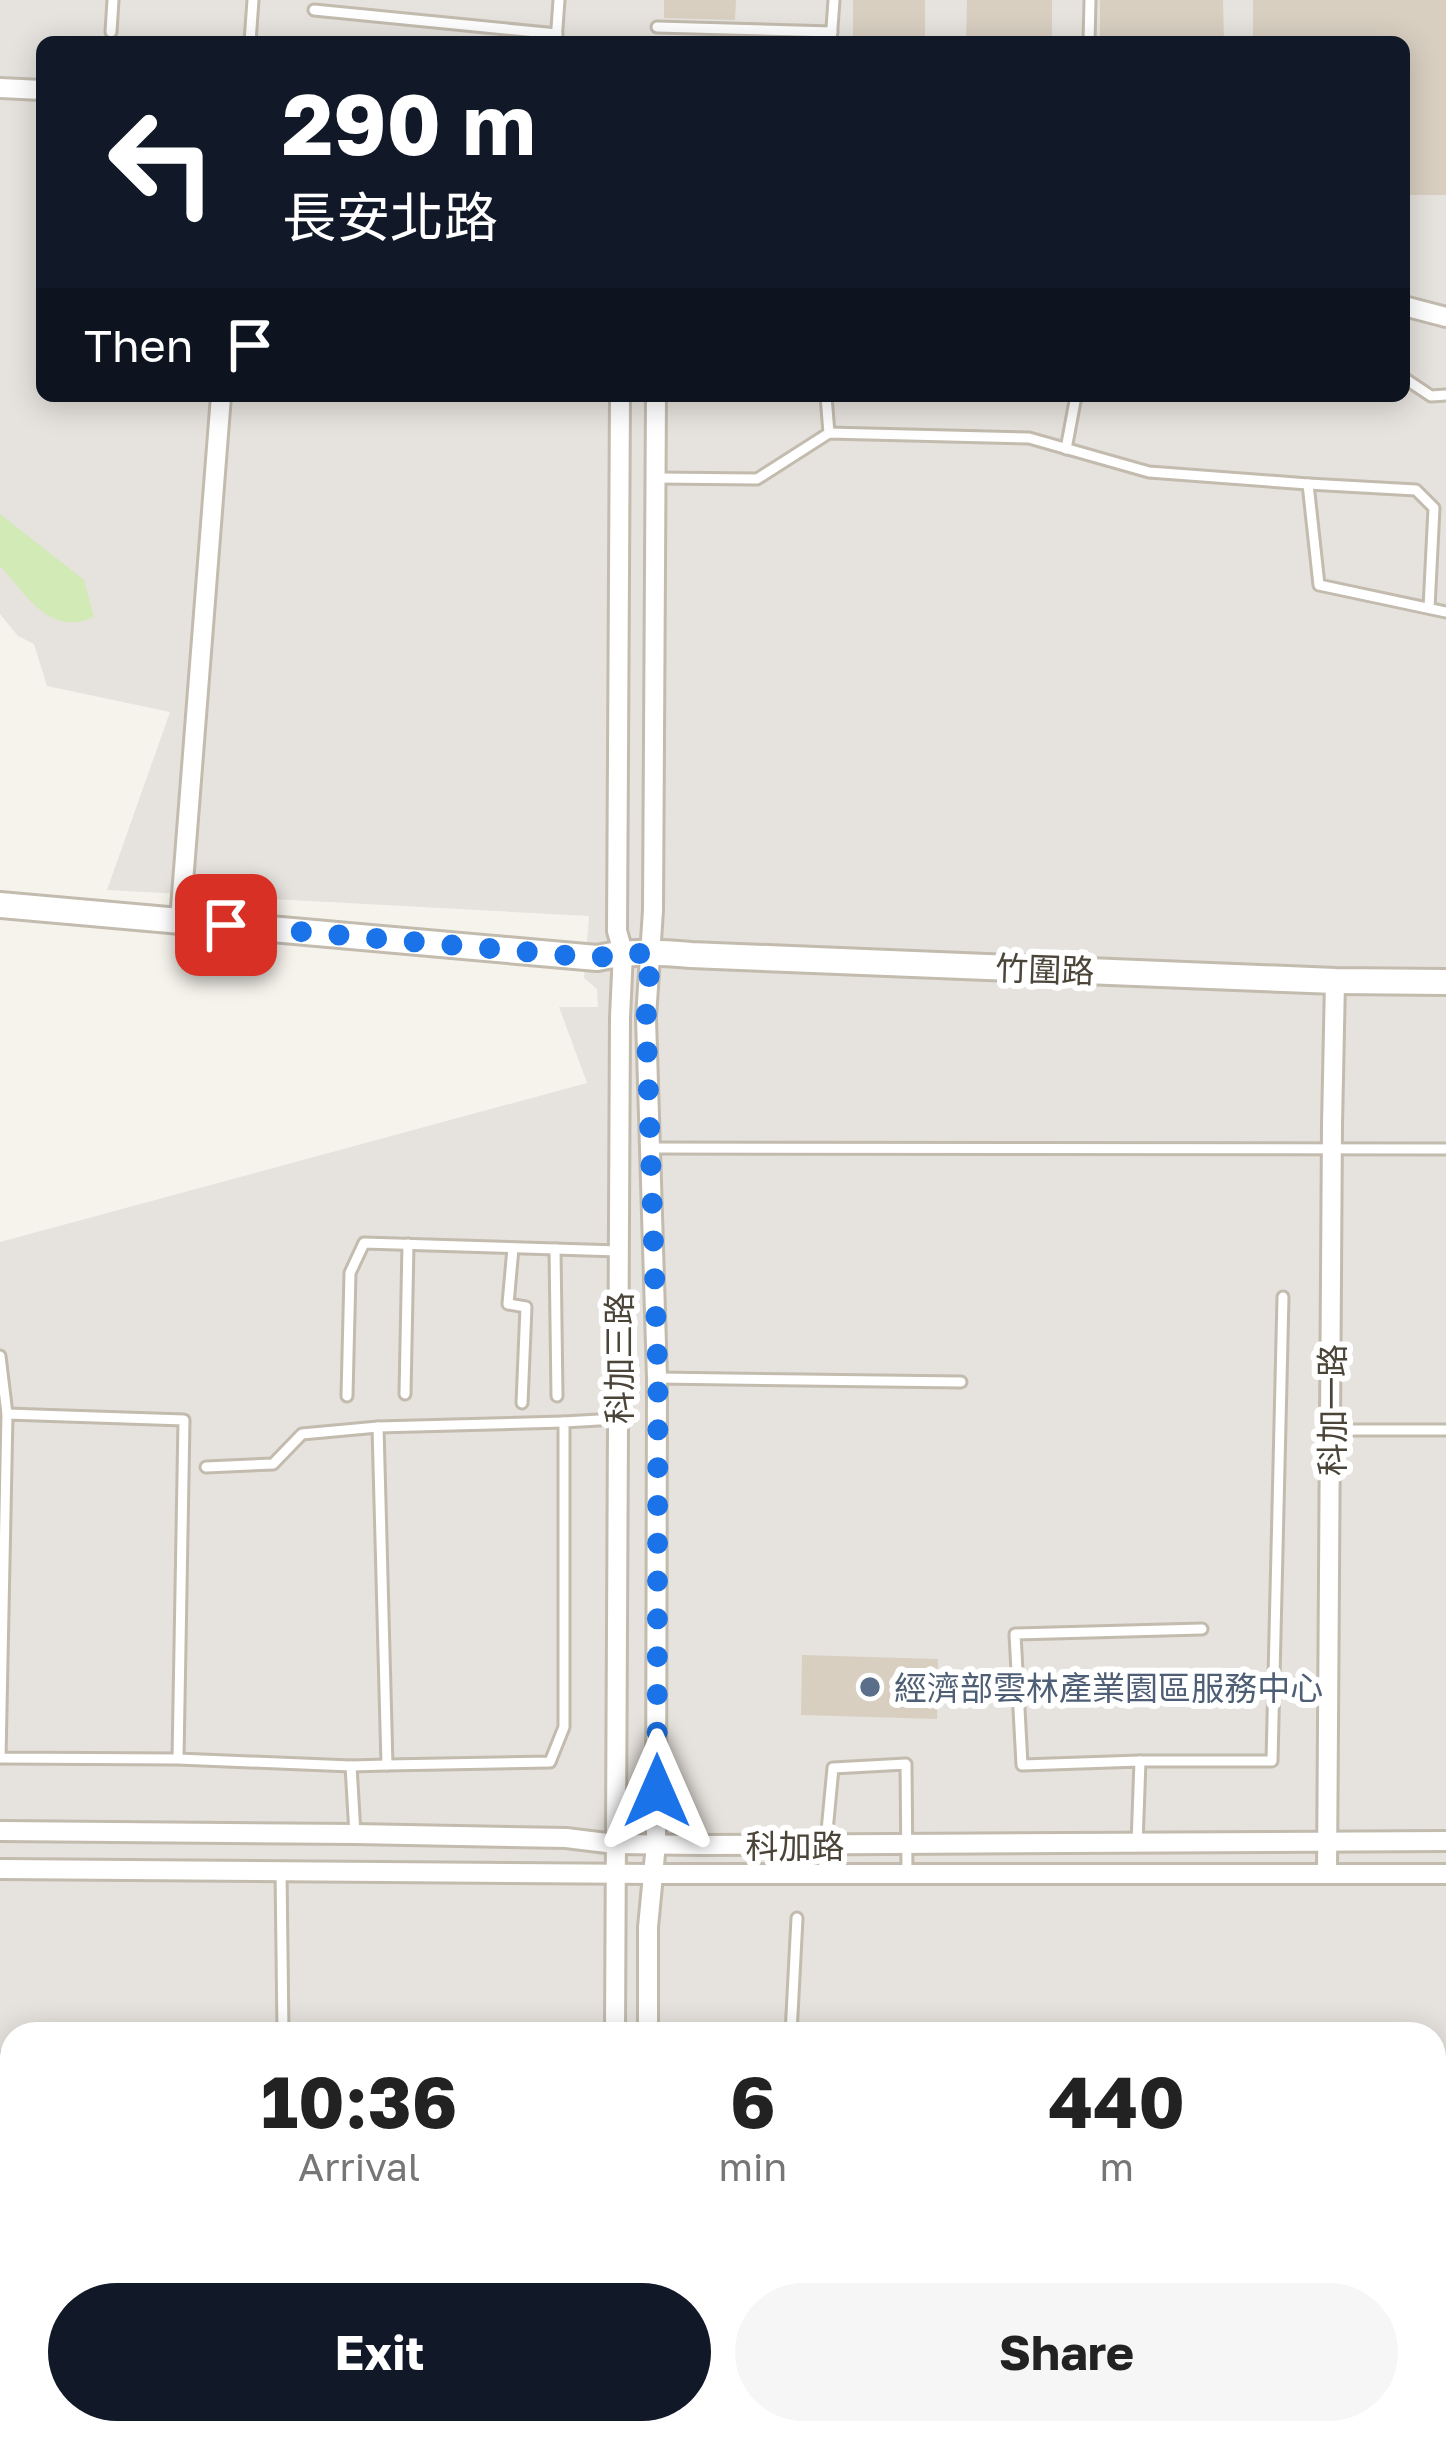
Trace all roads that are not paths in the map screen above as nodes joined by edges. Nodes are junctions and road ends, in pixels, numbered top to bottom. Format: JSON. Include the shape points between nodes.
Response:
{"nodes":[{"id":1,"x":113,"y":0,"type":"edge"},
{"id":2,"x":253,"y":0,"type":"edge"},
{"id":3,"x":386,"y":0,"type":"edge"},
{"id":4,"x":560,"y":0,"type":"edge"},
{"id":5,"x":834,"y":0,"type":"edge"},
{"id":6,"x":1090,"y":0,"type":"edge"},
{"id":7,"x":314,"y":10,"type":"dead end"},
{"id":8,"x":383,"y":15,"type":"junction"},
{"id":9,"x":657,"y":27,"type":"dead end"},
{"id":10,"x":111,"y":32,"type":"dead end"},
{"id":11,"x":250,"y":36,"type":"edge"},
{"id":12,"x":541,"y":36,"type":"edge"},
{"id":13,"x":556,"y":36,"type":"edge"},
{"id":14,"x":814,"y":36,"type":"edge"},
{"id":15,"x":831,"y":36,"type":"edge"},
{"id":16,"x":1089,"y":36,"type":"edge"},
{"id":17,"x":0,"y":88,"type":"edge"},
{"id":18,"x":36,"y":90,"type":"edge"},
{"id":19,"x":1410,"y":307,"type":"edge"},
{"id":20,"x":1446,"y":316,"type":"edge"},
{"id":21,"x":1410,"y":382,"type":"edge"},
{"id":22,"x":1446,"y":394,"type":"edge"},
{"id":23,"x":221,"y":402,"type":"edge"},
{"id":24,"x":620,"y":402,"type":"edge"},
{"id":25,"x":656,"y":402,"type":"edge"},
{"id":26,"x":826,"y":402,"type":"edge"},
{"id":27,"x":1075,"y":402,"type":"edge"},
{"id":28,"x":829,"y":434,"type":"junction"},
{"id":29,"x":1066,"y":448,"type":"junction"},
{"id":30,"x":654,"y":478,"type":"junction"},
{"id":31,"x":1307,"y":484,"type":"junction"},
{"id":32,"x":1429,"y":608,"type":"junction"},
{"id":33,"x":1446,"y":612,"type":"edge"},
{"id":34,"x":0,"y":905,"type":"edge"},
{"id":35,"x":180,"y":921,"type":"junction"},
{"id":36,"x":640,"y":952,"type":"junction"},
{"id":37,"x":1335,"y":981,"type":"junction"},
{"id":38,"x":1446,"y":982,"type":"edge"},
{"id":39,"x":650,"y":1148,"type":"junction"},
{"id":40,"x":1332,"y":1148,"type":"junction"},
{"id":41,"x":1446,"y":1149,"type":"edge"},
{"id":42,"x":408,"y":1244,"type":"junction"},
{"id":43,"x":513,"y":1247,"type":"junction"},
{"id":44,"x":555,"y":1249,"type":"junction"},
{"id":45,"x":618,"y":1251,"type":"junction"},
{"id":46,"x":1283,"y":1297,"type":"dead end"},
{"id":47,"x":0,"y":1356,"type":"edge"},
{"id":48,"x":658,"y":1378,"type":"junction"},
{"id":49,"x":961,"y":1382,"type":"dead end"},
{"id":50,"x":405,"y":1394,"type":"dead end"},
{"id":51,"x":346,"y":1396,"type":"dead end"},
{"id":52,"x":556,"y":1396,"type":"dead end"},
{"id":53,"x":521,"y":1403,"type":"dead end"},
{"id":54,"x":7,"y":1414,"type":"junction"},
{"id":55,"x":617,"y":1418,"type":"junction"},
{"id":56,"x":564,"y":1422,"type":"junction"},
{"id":57,"x":378,"y":1427,"type":"junction"},
{"id":58,"x":1332,"y":1430,"type":"junction"},
{"id":59,"x":1446,"y":1430,"type":"edge"},
{"id":60,"x":206,"y":1467,"type":"dead end"},
{"id":61,"x":1202,"y":1629,"type":"dead end"},
{"id":62,"x":178,"y":1759,"type":"junction"},
{"id":63,"x":1140,"y":1760,"type":"junction"},
{"id":64,"x":351,"y":1766,"type":"junction"},
{"id":65,"x":387,"y":1766,"type":"junction"},
{"id":66,"x":0,"y":1831,"type":"edge"},
{"id":67,"x":355,"y":1834,"type":"junction"},
{"id":68,"x":1328,"y":1840,"type":"junction"},
{"id":69,"x":1446,"y":1841,"type":"edge"},
{"id":70,"x":615,"y":1844,"type":"junction"},
{"id":71,"x":656,"y":1844,"type":"junction"},
{"id":72,"x":907,"y":1844,"type":"junction"},
{"id":73,"x":1136,"y":1844,"type":"junction"},
{"id":74,"x":826,"y":1845,"type":"junction"},
{"id":75,"x":0,"y":1869,"type":"edge"},
{"id":76,"x":281,"y":1870,"type":"junction"},
{"id":77,"x":615,"y":1872,"type":"junction"},
{"id":78,"x":823,"y":1873,"type":"junction"},
{"id":79,"x":908,"y":1873,"type":"junction"},
{"id":80,"x":653,"y":1874,"type":"junction"},
{"id":81,"x":1328,"y":1874,"type":"junction"},
{"id":82,"x":1446,"y":1874,"type":"edge"},
{"id":83,"x":797,"y":1918,"type":"dead end"},
{"id":84,"x":283,"y":2022,"type":"edge"},
{"id":85,"x":615,"y":2022,"type":"edge"},
{"id":86,"x":648,"y":2022,"type":"edge"},
{"id":87,"x":792,"y":2022,"type":"edge"}],
"edges":[{"from":1,"to":10,"type":"lane"},
{"from":2,"to":11,"type":"lane"},
{"from":3,"to":8,"type":"lane"},
{"from":4,"to":13,"type":"lane"},
{"from":5,"to":15,"type":"lane"},
{"from":6,"to":16,"type":"lane"},
{"from":7,"to":8,"type":"lane"},
{"from":8,"to":12,"type":"lane"},
{"from":9,"to":14,"type":"lane"},
{"from":17,"to":18,"type":"street"},
{"from":19,"to":20,"type":"street"},
{"from":21,"to":22,"type":"lane","via":[[1431,396]]},
{"from":23,"to":35,"type":"street"},
{"from":24,"to":36,"type":"street","name":"科加三路","via":[[617,931]]},
{"from":25,"to":30,"type":"street","name":"科加三路"},
{"from":26,"to":28,"type":"lane"},
{"from":27,"to":29,"type":"lane"},
{"from":28,"to":29,"type":"lane","via":[[1029,438]]},
{"from":28,"to":30,"type":"lane","via":[[757,478]]},
{"from":29,"to":31,"type":"lane","via":[[1149,472]]},
{"from":30,"to":36,"type":"street","name":"科加三路"},
{"from":31,"to":32,"type":"lane","via":[[1319,585]]},
{"from":31,"to":32,"type":"lane","via":[[1416,490],[1434,508]]},
{"from":32,"to":33,"type":"lane"},
{"from":34,"to":35,"type":"street","name":"竹圍路"},
{"from":35,"to":36,"type":"street","name":"竹圍路","via":[[597,958]]},
{"from":36,"to":37,"type":"street","name":"竹圍路"},
{"from":36,"to":39,"type":"street","name":"科加三路"},
{"from":36,"to":45,"type":"street","name":"科加三路","via":[[620,1017]]},
{"from":37,"to":38,"type":"street","name":"竹圍路"},
{"from":37,"to":40,"type":"street","name":"科加一路"},
{"from":39,"to":40,"type":"lane"},
{"from":39,"to":48,"type":"street","name":"科加三路"},
{"from":40,"to":41,"type":"lane"},
{"from":40,"to":58,"type":"street","name":"科加一路"},
{"from":42,"to":43,"type":"lane"},
{"from":42,"to":50,"type":"lane"},
{"from":42,"to":51,"type":"lane","via":[[364,1243],[350,1273]]},
{"from":43,"to":44,"type":"lane"},
{"from":43,"to":53,"type":"lane","via":[[508,1304],[526,1307]]},
{"from":44,"to":45,"type":"lane"},
{"from":44,"to":52,"type":"lane"},
{"from":45,"to":55,"type":"street","name":"科加三路"},
{"from":46,"to":63,"type":"lane","via":[[1272,1761]]},
{"from":47,"to":54,"type":"lane"},
{"from":48,"to":49,"type":"lane"},
{"from":48,"to":71,"type":"street","name":"科加三路"},
{"from":54,"to":62,"type":"lane","via":[[184,1420]]},
{"from":54,"to":62,"type":"lane","via":[[0,1758]]},
{"from":55,"to":56,"type":"lane"},
{"from":55,"to":70,"type":"street","name":"科加三路"},
{"from":56,"to":57,"type":"lane"},
{"from":56,"to":65,"type":"lane","via":[[564,1726],[550,1762]]},
{"from":57,"to":60,"type":"lane","via":[[302,1434],[272,1464]]},
{"from":57,"to":65,"type":"lane"},
{"from":58,"to":59,"type":"lane"},
{"from":58,"to":68,"type":"street","name":"科加一路"},
{"from":61,"to":63,"type":"lane","via":[[1015,1634],[1022,1765]]},
{"from":62,"to":64,"type":"lane"},
{"from":63,"to":73,"type":"lane"},
{"from":64,"to":65,"type":"lane"},
{"from":64,"to":67,"type":"lane"},
{"from":66,"to":67,"type":"street","name":"科加路"},
{"from":67,"to":70,"type":"street","name":"科加路"},
{"from":68,"to":69,"type":"street","name":"科加路"},
{"from":68,"to":73,"type":"street","name":"科加路"},
{"from":68,"to":81,"type":"street","name":"科加一路"},
{"from":70,"to":71,"type":"street","name":"科加路"},
{"from":70,"to":77,"type":"street","name":"科加三路"},
{"from":71,"to":74,"type":"street","name":"科加路"},
{"from":71,"to":80,"type":"street","name":"科加三路"},
{"from":72,"to":73,"type":"street","name":"科加路"},
{"from":72,"to":74,"type":"street","name":"科加路"},
{"from":72,"to":74,"type":"lane","via":[[906,1764],[833,1768]]},
{"from":72,"to":79,"type":"lane"},
{"from":74,"to":78,"type":"lane"},
{"from":75,"to":76,"type":"street","name":"科加路"},
{"from":76,"to":77,"type":"street","name":"科加路"},
{"from":76,"to":84,"type":"lane"},
{"from":77,"to":80,"type":"street","name":"科加路"},
{"from":77,"to":85,"type":"street","name":"科加三路"},
{"from":78,"to":79,"type":"street","name":"科加路"},
{"from":78,"to":80,"type":"street","name":"科加路"},
{"from":79,"to":81,"type":"street","name":"科加路"},
{"from":80,"to":86,"type":"street","name":"科加三路"},
{"from":81,"to":82,"type":"street","name":"科加路"},
{"from":83,"to":87,"type":"lane"}]}
